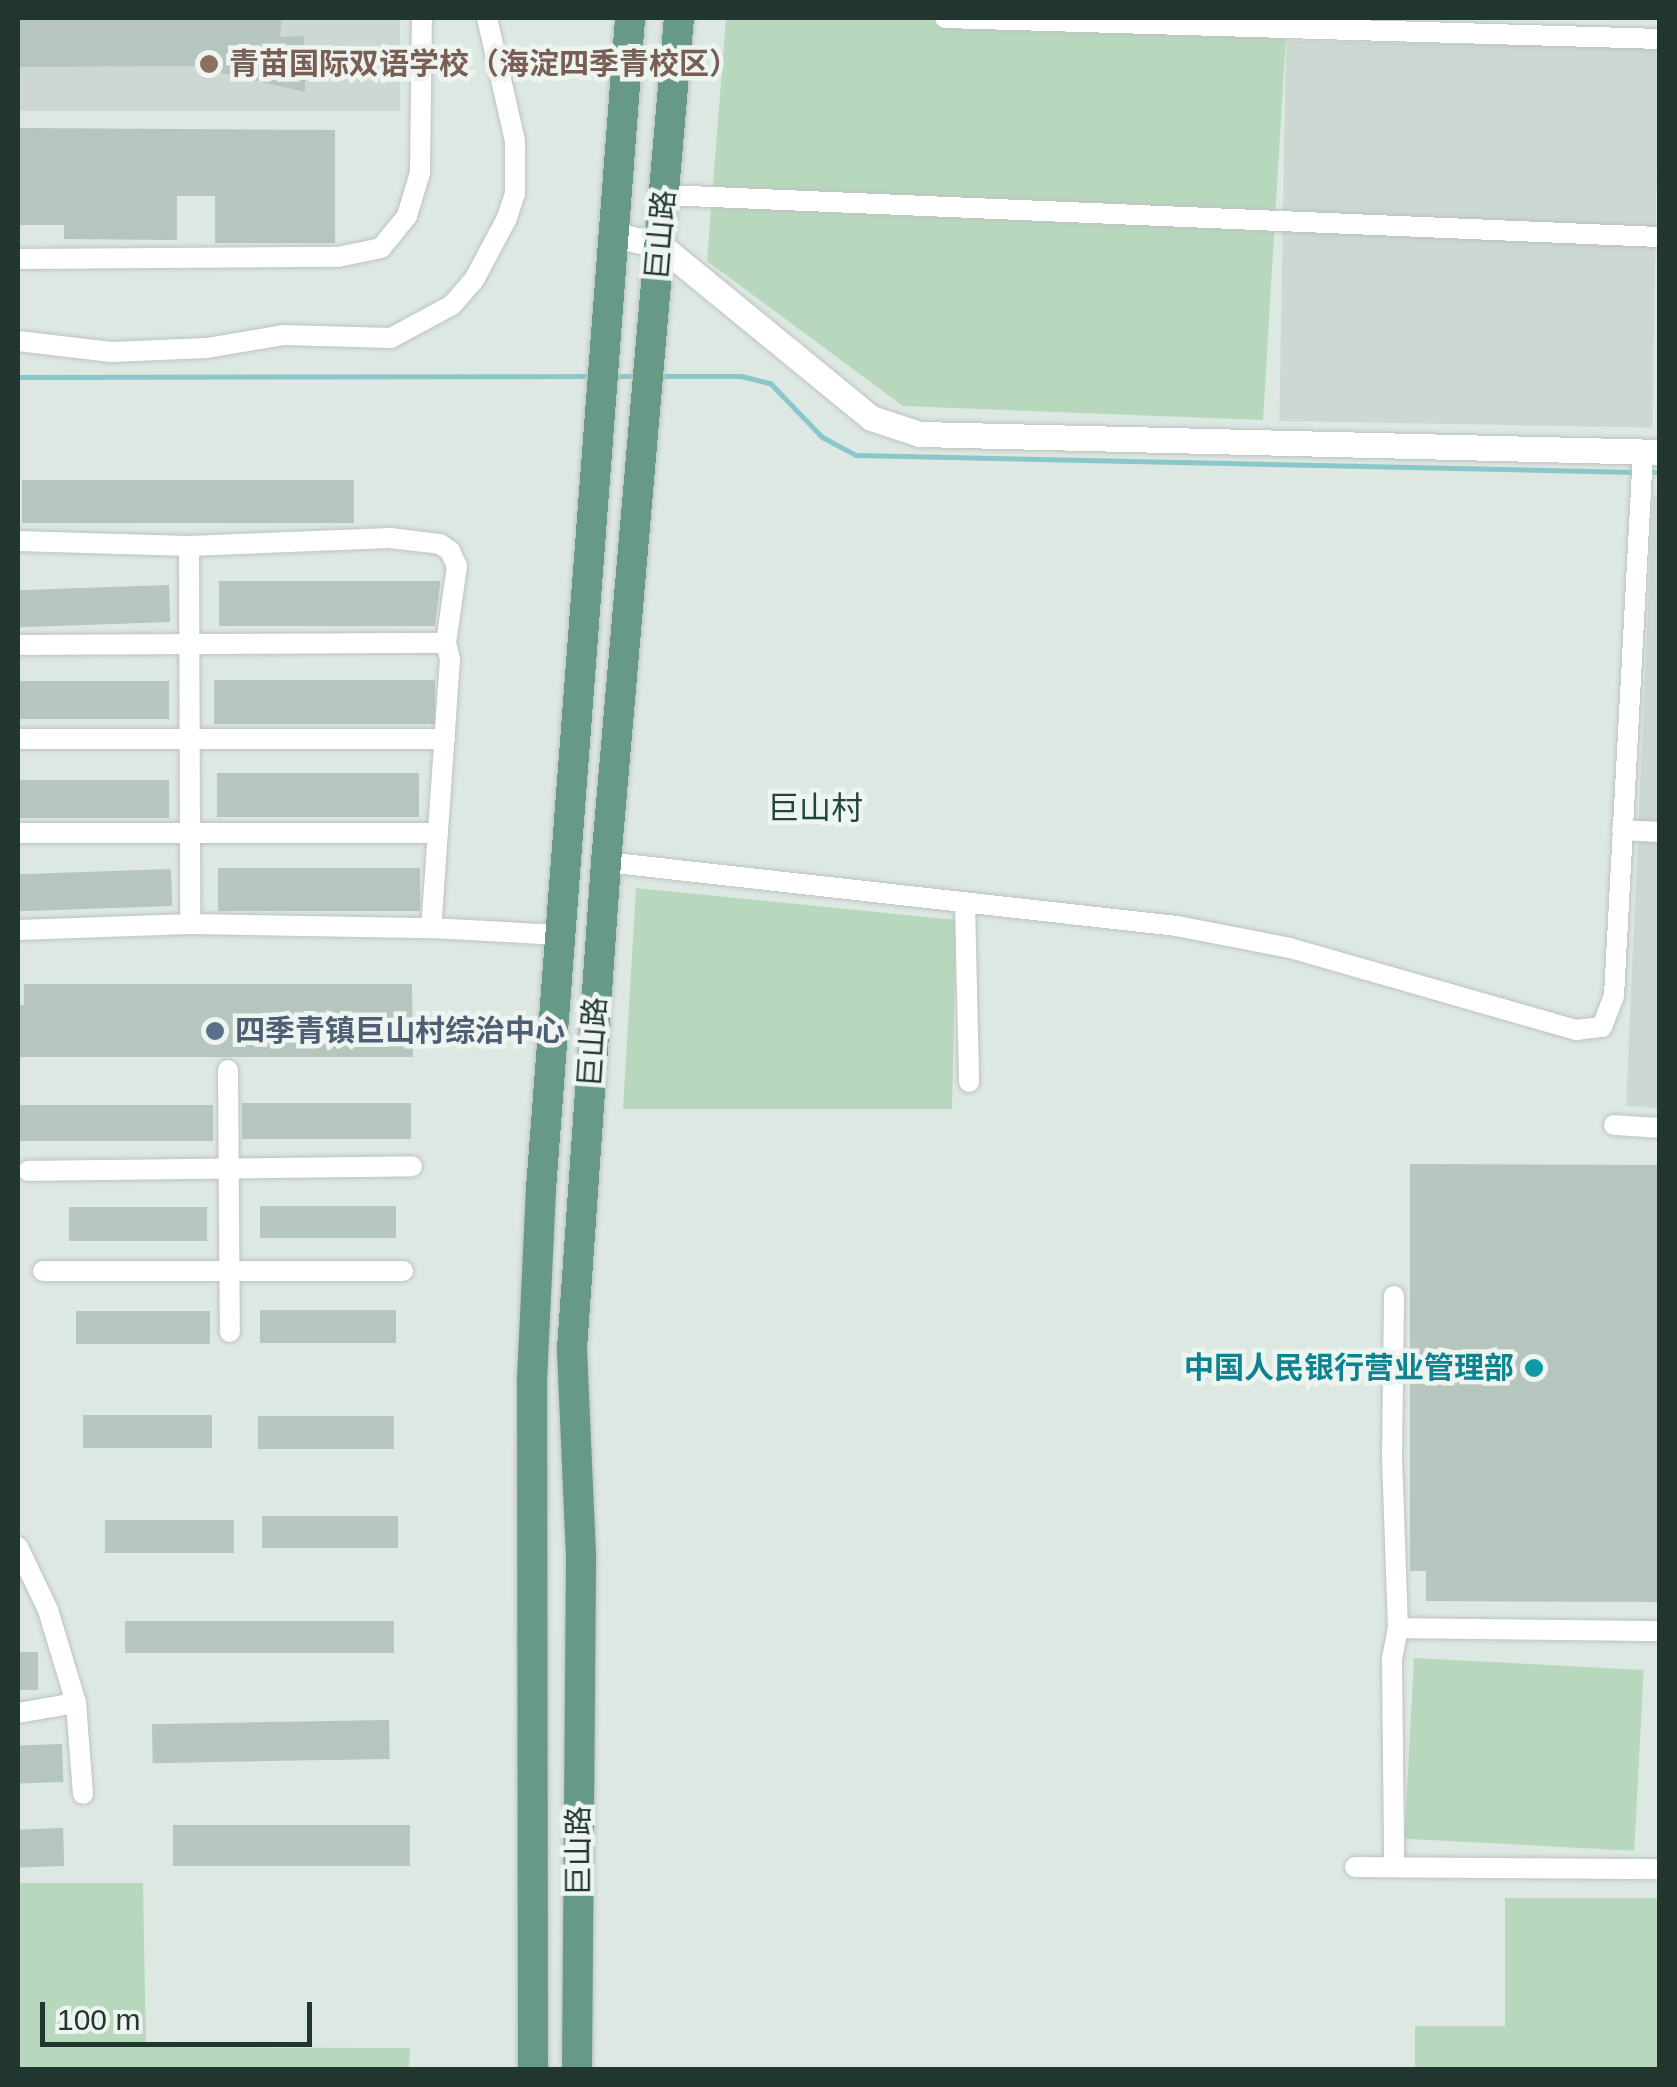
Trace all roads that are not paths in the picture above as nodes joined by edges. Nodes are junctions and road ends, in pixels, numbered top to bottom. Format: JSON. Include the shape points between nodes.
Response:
{"nodes":[{"id":1,"x":422,"y":18,"type":"edge"},
{"id":2,"x":487,"y":18,"type":"edge"},
{"id":3,"x":630,"y":18,"type":"edge"},
{"id":4,"x":678,"y":18,"type":"edge"},
{"id":5,"x":945,"y":18,"type":"edge"},
{"id":6,"x":1660,"y":39,"type":"edge"},
{"id":7,"x":665,"y":195,"type":"junction"},
{"id":8,"x":616,"y":235,"type":"junction"},
{"id":9,"x":1660,"y":238,"type":"edge"},
{"id":10,"x":661,"y":246,"type":"junction"},
{"id":11,"x":20,"y":258,"type":"edge"},
{"id":12,"x":18,"y":341,"type":"edge"},
{"id":13,"x":1651,"y":452,"type":"edge"},
{"id":14,"x":18,"y":541,"type":"edge"},
{"id":15,"x":189,"y":546,"type":"junction"},
{"id":16,"x":190,"y":643,"type":"junction"},
{"id":17,"x":446,"y":643,"type":"junction"},
{"id":18,"x":18,"y":645,"type":"edge"},
{"id":19,"x":18,"y":739,"type":"edge"},
{"id":20,"x":189,"y":739,"type":"junction"},
{"id":21,"x":445,"y":739,"type":"junction"},
{"id":22,"x":1622,"y":830,"type":"junction"},
{"id":23,"x":1660,"y":832,"type":"edge"},
{"id":24,"x":18,"y":833,"type":"edge"},
{"id":25,"x":190,"y":833,"type":"junction"},
{"id":26,"x":438,"y":833,"type":"junction"},
{"id":27,"x":606,"y":862,"type":"junction"},
{"id":28,"x":965,"y":902,"type":"junction"},
{"id":29,"x":190,"y":924,"type":"junction"},
{"id":30,"x":431,"y":928,"type":"junction"},
{"id":31,"x":18,"y":930,"type":"edge"},
{"id":32,"x":561,"y":935,"type":"junction"},
{"id":33,"x":228,"y":1070,"type":"dead end"},
{"id":34,"x":969,"y":1082,"type":"dead end"},
{"id":35,"x":1614,"y":1125,"type":"dead end"},
{"id":36,"x":1660,"y":1128,"type":"edge"},
{"id":37,"x":229,"y":1166,"type":"junction"},
{"id":38,"x":412,"y":1166,"type":"dead end"},
{"id":39,"x":28,"y":1171,"type":"dead end"},
{"id":40,"x":230,"y":1269,"type":"junction"},
{"id":41,"x":44,"y":1271,"type":"dead end"},
{"id":42,"x":403,"y":1271,"type":"dead end"},
{"id":43,"x":1394,"y":1296,"type":"dead end"},
{"id":44,"x":230,"y":1332,"type":"dead end"},
{"id":45,"x":18,"y":1548,"type":"edge"},
{"id":46,"x":1398,"y":1628,"type":"junction"},
{"id":47,"x":1660,"y":1631,"type":"edge"},
{"id":48,"x":76,"y":1703,"type":"junction"},
{"id":49,"x":18,"y":1713,"type":"edge"},
{"id":50,"x":84,"y":1794,"type":"dead end"},
{"id":51,"x":1355,"y":1867,"type":"dead end"},
{"id":52,"x":1394,"y":1867,"type":"junction"},
{"id":53,"x":1660,"y":1869,"type":"edge"},
{"id":54,"x":533,"y":2070,"type":"edge"},
{"id":55,"x":578,"y":2070,"type":"edge"}],
"edges":[{"from":1,"to":11,"type":"street","via":[[420,174],[407,216],[381,248],[338,257]]},
{"from":2,"to":12,"type":"street","via":[[515,141],[515,194],[474,280],[452,305],[391,338],[283,335],[207,348],[111,352]]},
{"from":3,"to":8,"type":"main road","name":"巨山路"},
{"from":4,"to":7,"type":"main road","name":"巨山路"},
{"from":5,"to":6,"type":"street"},
{"from":7,"to":9,"type":"street"},
{"from":7,"to":10,"type":"main road","name":"巨山路"},
{"from":8,"to":10,"type":"street"},
{"from":8,"to":32,"type":"main road","name":"巨山路"},
{"from":10,"to":13,"type":"street","via":[[872,418],[920,434]]},
{"from":10,"to":27,"type":"main road","name":"巨山路"},
{"from":13,"to":22,"type":"street"},
{"from":14,"to":15,"type":"street"},
{"from":15,"to":16,"type":"street"},
{"from":15,"to":17,"type":"street","via":[[390,538],[440,544],[458,566]]},
{"from":16,"to":17,"type":"street"},
{"from":16,"to":18,"type":"street"},
{"from":16,"to":20,"type":"street"},
{"from":17,"to":21,"type":"street"},
{"from":19,"to":20,"type":"street"},
{"from":20,"to":21,"type":"street"},
{"from":20,"to":25,"type":"street"},
{"from":21,"to":26,"type":"street"},
{"from":22,"to":23,"type":"street"},
{"from":22,"to":28,"type":"street","via":[[1614,996],[1602,1027],[1576,1030],[1290,948],[1177,926]]},
{"from":24,"to":25,"type":"street"},
{"from":25,"to":26,"type":"street"},
{"from":25,"to":29,"type":"street"},
{"from":26,"to":30,"type":"street"},
{"from":27,"to":28,"type":"street"},
{"from":27,"to":55,"type":"main road","name":"巨山路","via":[[572,1349],[581,1556]]},
{"from":28,"to":34,"type":"street"},
{"from":29,"to":30,"type":"street"},
{"from":29,"to":31,"type":"street"},
{"from":30,"to":32,"type":"street"},
{"from":32,"to":54,"type":"main road","name":"巨山路","via":[[532,1380]]},
{"from":33,"to":37,"type":"street"},
{"from":35,"to":36,"type":"street"},
{"from":37,"to":38,"type":"street"},
{"from":37,"to":39,"type":"street"},
{"from":37,"to":40,"type":"street"},
{"from":40,"to":41,"type":"street"},
{"from":40,"to":42,"type":"street"},
{"from":40,"to":44,"type":"street"},
{"from":43,"to":46,"type":"street"},
{"from":45,"to":48,"type":"street","via":[[48,1610]]},
{"from":46,"to":47,"type":"street"},
{"from":46,"to":52,"type":"street","via":[[1392,1660]]},
{"from":48,"to":49,"type":"street"},
{"from":48,"to":50,"type":"street"},
{"from":51,"to":52,"type":"street"},
{"from":52,"to":53,"type":"street"}]}
